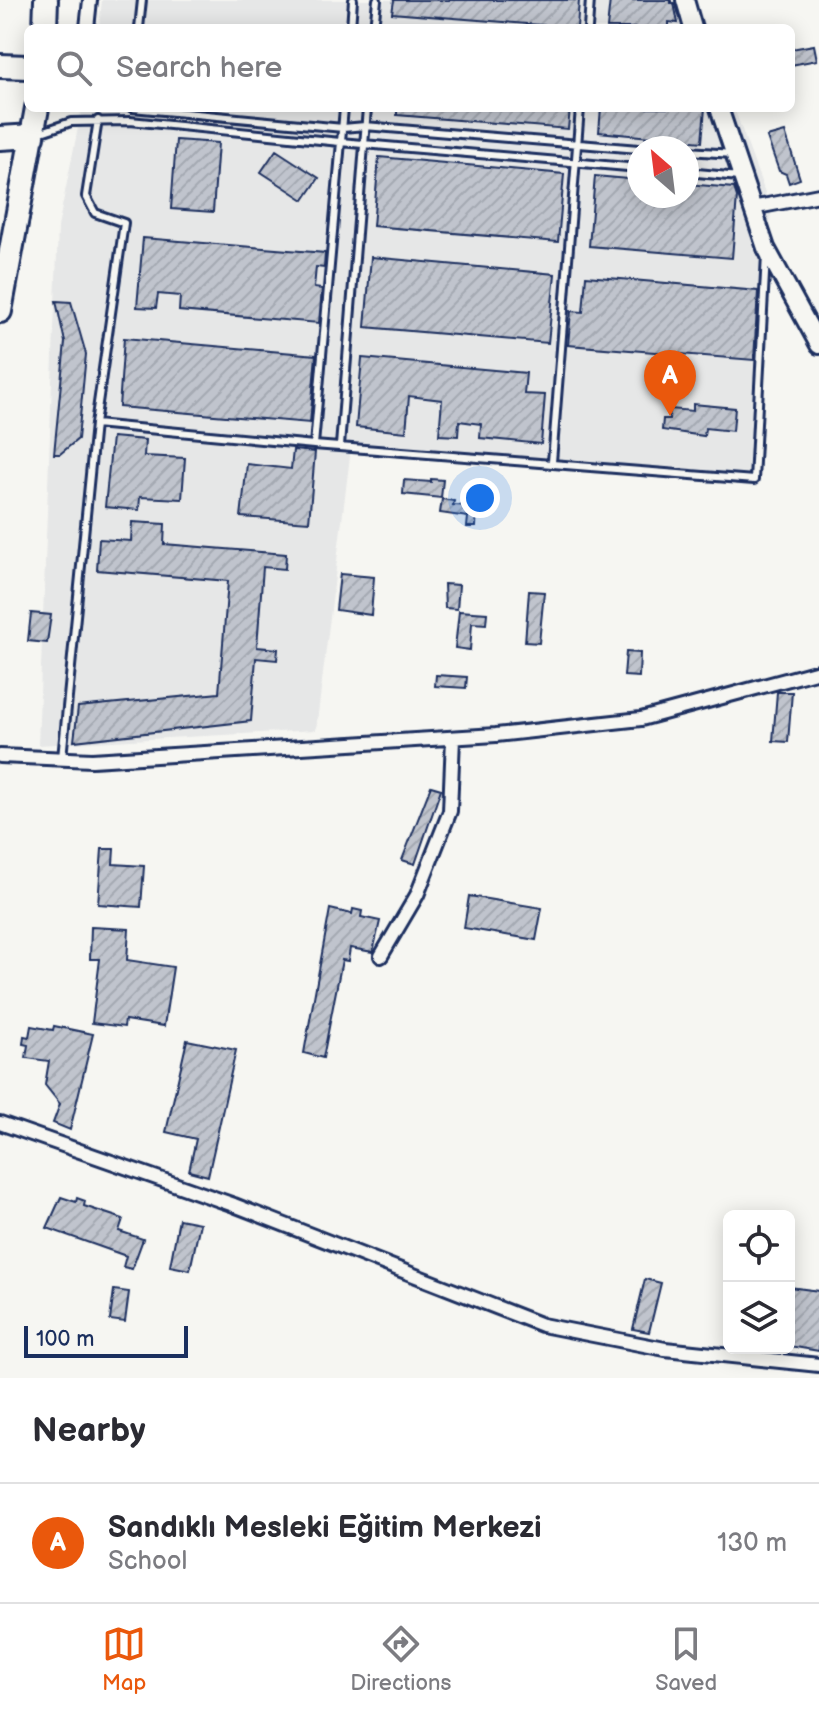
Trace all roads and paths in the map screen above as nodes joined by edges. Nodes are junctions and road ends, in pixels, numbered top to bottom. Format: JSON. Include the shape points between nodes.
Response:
{"nodes":[{"id":1,"x":46,"y":0,"type":"edge"},
{"id":2,"x":90,"y":0,"type":"edge"},
{"id":3,"x":142,"y":0,"type":"edge"},
{"id":4,"x":353,"y":0,"type":"edge"},
{"id":5,"x":377,"y":0,"type":"edge"},
{"id":6,"x":590,"y":0,"type":"edge"},
{"id":7,"x":685,"y":0,"type":"edge"},
{"id":8,"x":45,"y":24,"type":"edge"},
{"id":9,"x":87,"y":24,"type":"edge"},
{"id":10,"x":139,"y":24,"type":"edge"},
{"id":11,"x":351,"y":24,"type":"edge"},
{"id":12,"x":374,"y":24,"type":"edge"},
{"id":13,"x":588,"y":24,"type":"edge"},
{"id":14,"x":692,"y":24,"type":"edge"},
{"id":15,"x":0,"y":66,"type":"edge"},
{"id":16,"x":24,"y":67,"type":"edge"},
{"id":17,"x":36,"y":112,"type":"edge"},
{"id":18,"x":131,"y":112,"type":"edge"},
{"id":19,"x":174,"y":112,"type":"edge"},
{"id":20,"x":344,"y":112,"type":"edge"},
{"id":21,"x":367,"y":112,"type":"edge"},
{"id":22,"x":580,"y":112,"type":"edge"},
{"id":23,"x":720,"y":112,"type":"edge"},
{"id":24,"x":98,"y":120,"type":"junction"},
{"id":25,"x":130,"y":121,"type":"junction"},
{"id":26,"x":365,"y":126,"type":"junction"},
{"id":27,"x":343,"y":128,"type":"junction"},
{"id":28,"x":33,"y":136,"type":"junction"},
{"id":29,"x":0,"y":138,"type":"edge"},
{"id":30,"x":340,"y":142,"type":"junction"},
{"id":31,"x":363,"y":144,"type":"junction"},
{"id":32,"x":577,"y":145,"type":"junction"},
{"id":33,"x":627,"y":148,"type":"edge"},
{"id":34,"x":699,"y":152,"type":"edge"},
{"id":35,"x":734,"y":154,"type":"junction"},
{"id":36,"x":574,"y":162,"type":"junction"},
{"id":37,"x":627,"y":167,"type":"edge"},
{"id":38,"x":699,"y":173,"type":"edge"},
{"id":39,"x":742,"y":177,"type":"junction"},
{"id":40,"x":819,"y":195,"type":"edge"},
{"id":41,"x":752,"y":208,"type":"junction"},
{"id":42,"x":766,"y":248,"type":"junction"},
{"id":43,"x":0,"y":311,"type":"edge"},
{"id":44,"x":819,"y":345,"type":"edge"},
{"id":45,"x":95,"y":424,"type":"junction"},
{"id":46,"x":314,"y":445,"type":"junction"},
{"id":47,"x":340,"y":446,"type":"junction"},
{"id":48,"x":552,"y":462,"type":"junction"},
{"id":49,"x":819,"y":671,"type":"edge"},
{"id":50,"x":453,"y":738,"type":"junction"},
{"id":51,"x":0,"y":756,"type":"edge"},
{"id":52,"x":62,"y":758,"type":"junction"},
{"id":53,"x":381,"y":956,"type":"dead end"},
{"id":54,"x":0,"y":1123,"type":"edge"},
{"id":55,"x":819,"y":1365,"type":"edge"}],
"edges":[{"from":1,"to":8,"type":"highway"},
{"from":2,"to":9,"type":"street"},
{"from":3,"to":10,"type":"lane"},
{"from":4,"to":11,"type":"lane"},
{"from":5,"to":12,"type":"lane"},
{"from":6,"to":13,"type":"lane"},
{"from":7,"to":14,"type":"street"},
{"from":15,"to":16,"type":"highway"},
{"from":17,"to":28,"type":"highway"},
{"from":18,"to":25,"type":"lane"},
{"from":19,"to":27,"type":"lane"},
{"from":20,"to":27,"type":"lane"},
{"from":21,"to":26,"type":"lane"},
{"from":22,"to":32,"type":"lane"},
{"from":23,"to":35,"type":"street"},
{"from":24,"to":25,"type":"lane"},
{"from":24,"to":28,"type":"lane","via":[[71,122]]},
{"from":24,"to":45,"type":"lane","via":[[86,196],[95,213],[124,223]]},
{"from":25,"to":30,"type":"lane"},
{"from":26,"to":27,"type":"lane"},
{"from":26,"to":31,"type":"lane"},
{"from":26,"to":32,"type":"lane"},
{"from":27,"to":30,"type":"lane"},
{"from":28,"to":29,"type":"highway"},
{"from":28,"to":43,"type":"highway"},
{"from":30,"to":31,"type":"lane"},
{"from":30,"to":46,"type":"lane"},
{"from":31,"to":36,"type":"lane"},
{"from":31,"to":47,"type":"lane"},
{"from":32,"to":33,"type":"lane"},
{"from":32,"to":36,"type":"lane"},
{"from":34,"to":35,"type":"lane"},
{"from":35,"to":39,"type":"street"},
{"from":36,"to":37,"type":"lane"},
{"from":36,"to":48,"type":"lane"},
{"from":38,"to":39,"type":"lane"},
{"from":39,"to":41,"type":"street"},
{"from":40,"to":41,"type":"street"},
{"from":41,"to":42,"type":"street"},
{"from":42,"to":44,"type":"street"},
{"from":42,"to":48,"type":"lane","via":[[754,480]]},
{"from":45,"to":46,"type":"lane"},
{"from":45,"to":52,"type":"lane"},
{"from":46,"to":47,"type":"lane"},
{"from":47,"to":48,"type":"lane"},
{"from":49,"to":50,"type":"street","via":[[641,719]]},
{"from":50,"to":52,"type":"street"},
{"from":50,"to":53,"type":"street","via":[[450,811],[417,895]]},
{"from":51,"to":52,"type":"street"},
{"from":54,"to":55,"type":"street","via":[[234,1205],[542,1325],[665,1349]]}]}
